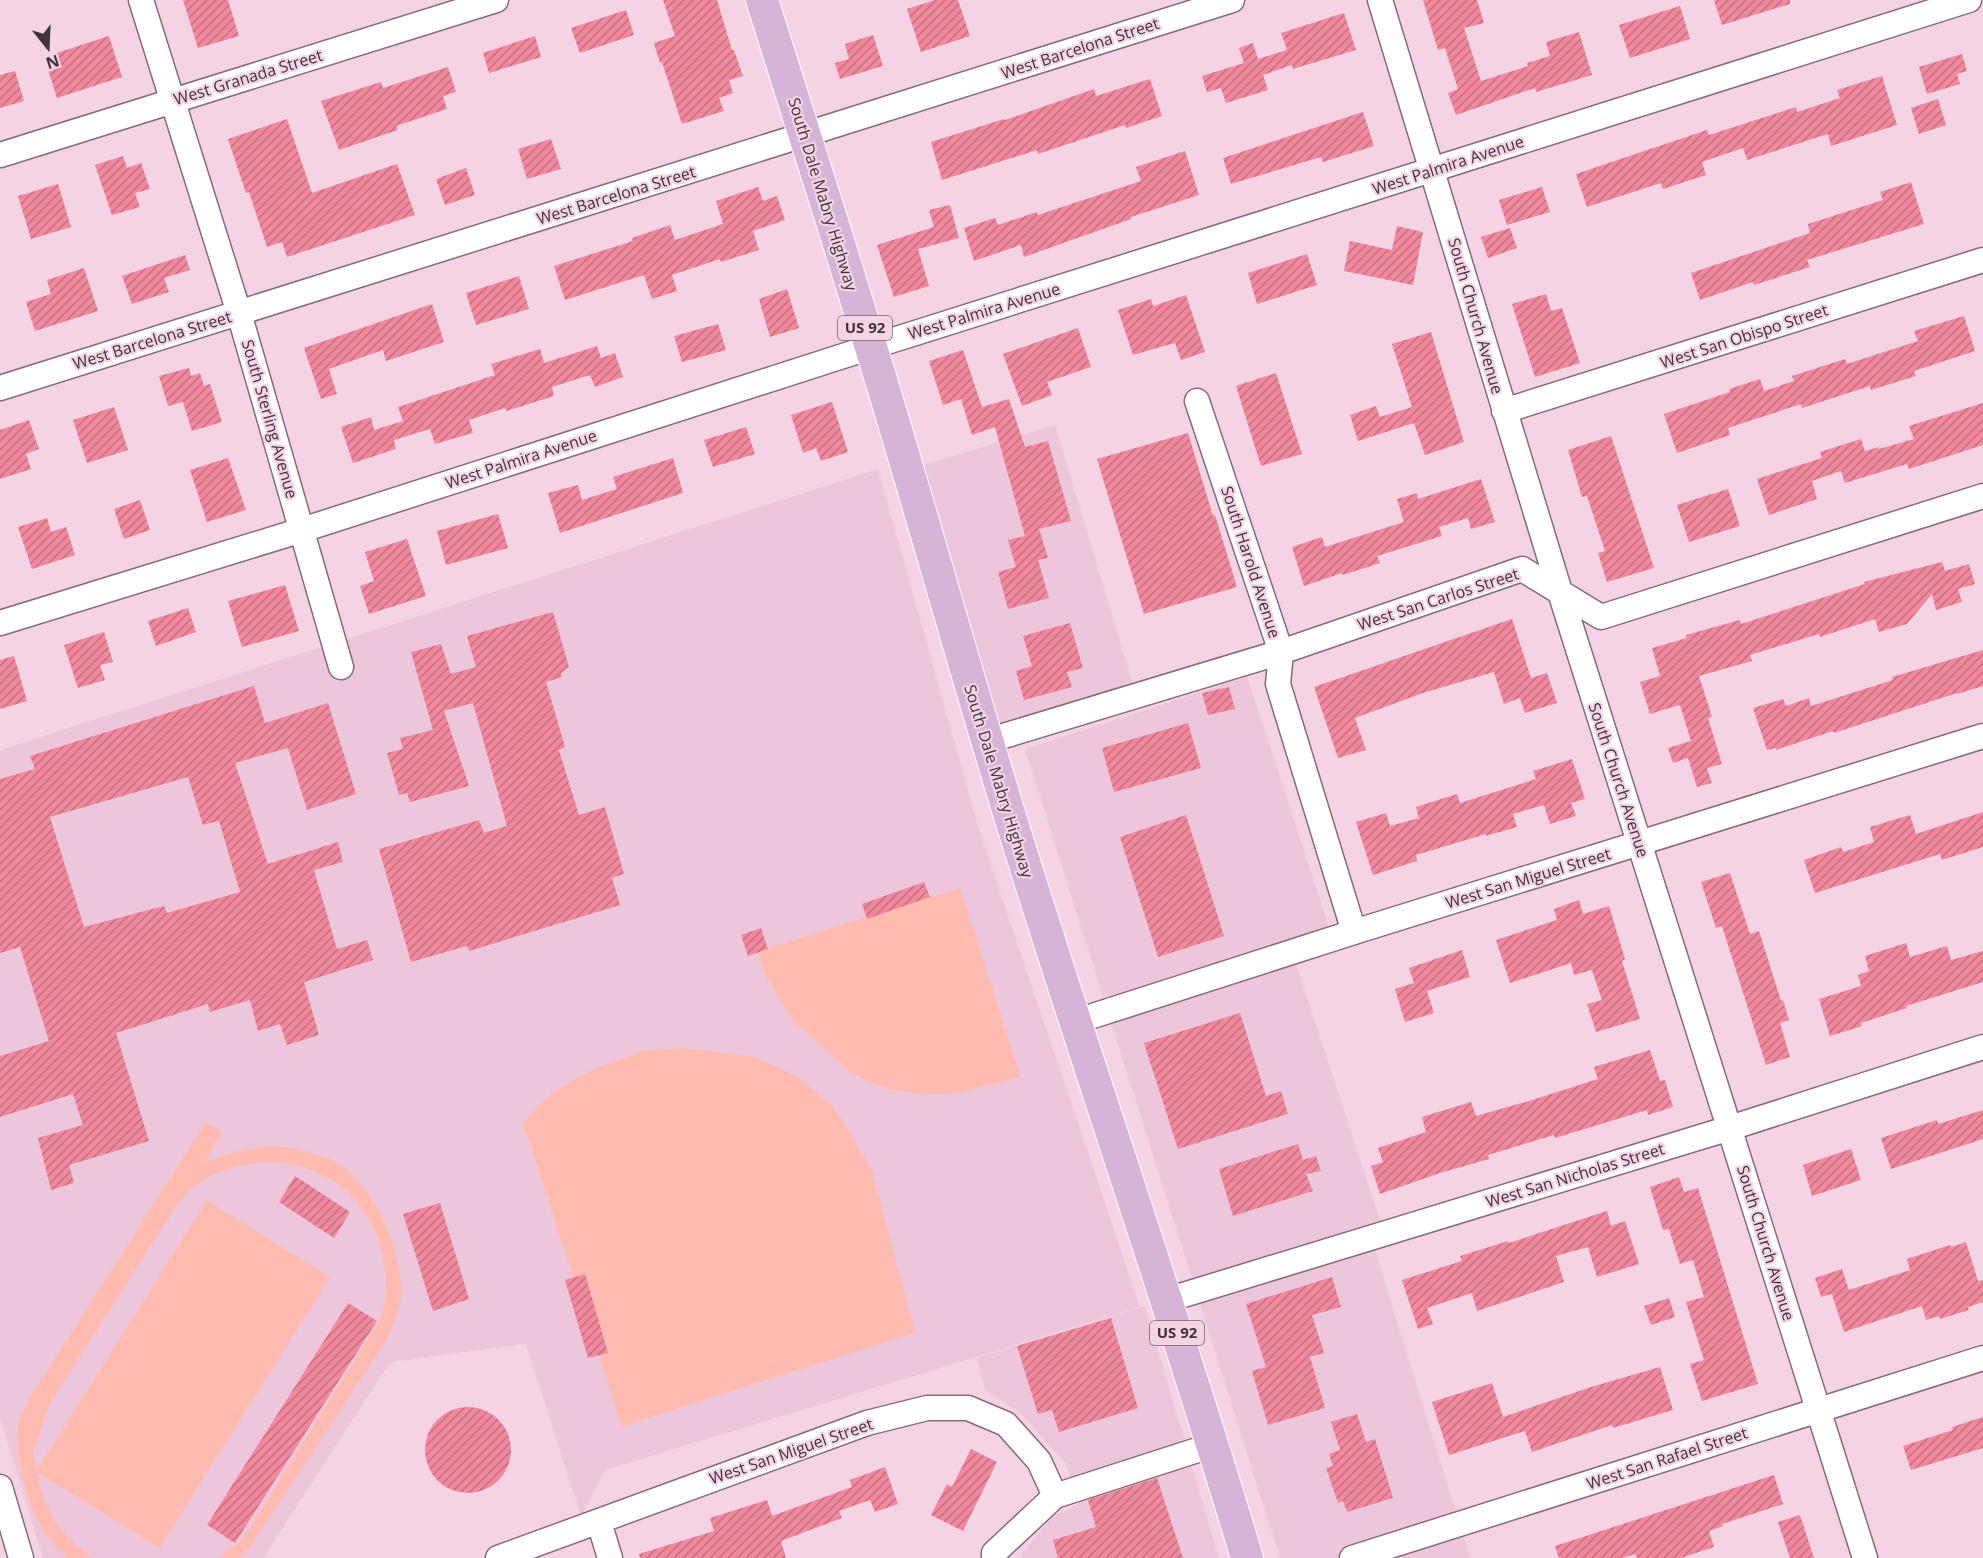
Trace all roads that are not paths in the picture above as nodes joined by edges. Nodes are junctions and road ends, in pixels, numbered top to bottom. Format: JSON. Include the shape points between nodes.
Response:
{"nodes":[{"id":1,"x":141,"y":0,"type":"edge"},
{"id":2,"x":496,"y":0,"type":"edge"},
{"id":3,"x":762,"y":0,"type":"edge"},
{"id":4,"x":1232,"y":0,"type":"edge"},
{"id":5,"x":1380,"y":0,"type":"edge"},
{"id":6,"x":1969,"y":0,"type":"edge"},
{"id":7,"x":173,"y":101,"type":"junction"},
{"id":8,"x":805,"y":135,"type":"junction"},
{"id":9,"x":0,"y":155,"type":"edge"},
{"id":10,"x":1433,"y":170,"type":"junction"},
{"id":11,"x":1983,"y":260,"type":"edge"},
{"id":12,"x":239,"y":313,"type":"junction"},
{"id":13,"x":871,"y":346,"type":"junction"},
{"id":14,"x":0,"y":388,"type":"edge"},
{"id":15,"x":1197,"y":401,"type":"dead end"},
{"id":16,"x":1504,"y":411,"type":"junction"},
{"id":17,"x":1983,"y":496,"type":"edge"},
{"id":18,"x":302,"y":530,"type":"junction"},
{"id":19,"x":1560,"y":592,"type":"junction"},
{"id":20,"x":0,"y":623,"type":"edge"},
{"id":21,"x":1281,"y":651,"type":"junction"},
{"id":22,"x":341,"y":667,"type":"dead end"},
{"id":23,"x":1983,"y":736,"type":"edge"},
{"id":24,"x":987,"y":741,"type":"junction"},
{"id":25,"x":1639,"y":843,"type":"junction"},
{"id":26,"x":1354,"y":932,"type":"junction"},
{"id":27,"x":1074,"y":1022,"type":"junction"},
{"id":28,"x":1983,"y":1047,"type":"edge"},
{"id":29,"x":1730,"y":1128,"type":"junction"},
{"id":30,"x":1167,"y":1300,"type":"junction"},
{"id":31,"x":1983,"y":1358,"type":"edge"},
{"id":32,"x":1818,"y":1410,"type":"junction"},
{"id":33,"x":1213,"y":1445,"type":"junction"},
{"id":34,"x":0,"y":1487,"type":"edge"},
{"id":35,"x":1055,"y":1496,"type":"junction"},
{"id":36,"x":598,"y":1522,"type":"junction"},
{"id":37,"x":21,"y":1558,"type":"edge"},
{"id":38,"x":498,"y":1558,"type":"edge"},
{"id":39,"x":610,"y":1558,"type":"edge"},
{"id":40,"x":994,"y":1558,"type":"edge"},
{"id":41,"x":1247,"y":1558,"type":"edge"},
{"id":42,"x":1352,"y":1558,"type":"edge"},
{"id":43,"x":1865,"y":1558,"type":"edge"}],
"edges":[{"from":1,"to":7,"type":"street","name":"South Sterling Avenue"},
{"from":2,"to":7,"type":"street","name":"West Granada Street"},
{"from":3,"to":8,"type":"main road","name":"South Dale Mabry Highway","number":"US 92"},
{"from":4,"to":8,"type":"street","name":"West Barcelona Street"},
{"from":5,"to":10,"type":"street","name":"South Church Avenue"},
{"from":6,"to":10,"type":"street","name":"West Palmira Avenue"},
{"from":7,"to":9,"type":"street","name":"West Granada Street"},
{"from":7,"to":12,"type":"street","name":"South Sterling Avenue"},
{"from":8,"to":12,"type":"street","name":"West Barcelona Street"},
{"from":8,"to":13,"type":"main road","name":"South Dale Mabry Highway","number":"US 92"},
{"from":10,"to":13,"type":"street","name":"West Palmira Avenue"},
{"from":10,"to":16,"type":"street","name":"South Church Avenue"},
{"from":11,"to":16,"type":"street","name":"West San Obispo Street"},
{"from":12,"to":14,"type":"street","name":"West Barcelona Street"},
{"from":12,"to":18,"type":"street","name":"South Sterling Avenue"},
{"from":13,"to":18,"type":"street","name":"West Palmira Avenue"},
{"from":13,"to":24,"type":"main road","name":"South Dale Mabry Highway","number":"US 92"},
{"from":15,"to":21,"type":"street","name":"South Harold Avenue"},
{"from":16,"to":19,"type":"street","name":"South Church Avenue"},
{"from":17,"to":19,"type":"street","name":"West San Carlos Street","via":[[1601,617]]},
{"from":18,"to":20,"type":"street","name":"West Palmira Avenue"},
{"from":18,"to":22,"type":"street","name":"South Sterling Avenue"},
{"from":19,"to":21,"type":"street","name":"West San Carlos Street","via":[[1522,569]]},
{"from":19,"to":25,"type":"street","name":"South Church Avenue"},
{"from":21,"to":24,"type":"street","name":"West San Carlos Street"},
{"from":21,"to":26,"type":"street","name":"South Harold Avenue","via":[[1278,684]]},
{"from":23,"to":25,"type":"street","name":"West San Miguel Street"},
{"from":24,"to":27,"type":"main road","name":"South Dale Mabry Highway","number":"US 92"},
{"from":25,"to":26,"type":"street","name":"West San Miguel Street"},
{"from":25,"to":29,"type":"street","name":"South Church Avenue"},
{"from":26,"to":27,"type":"street","name":"West San Miguel Street"},
{"from":27,"to":30,"type":"main road","name":"South Dale Mabry Highway","number":"US 92"},
{"from":28,"to":29,"type":"street","name":"West San Nicholas Street"},
{"from":29,"to":30,"type":"street","name":"West San Nicholas Street"},
{"from":29,"to":32,"type":"street","name":"South Church Avenue"},
{"from":30,"to":33,"type":"main road","name":"South Dale Mabry Highway","number":"US 92"},
{"from":31,"to":32,"type":"street","name":"West San Rafael Street"},
{"from":32,"to":42,"type":"street","name":"West San Rafael Street"},
{"from":32,"to":43,"type":"street","name":"South Church Avenue"},
{"from":33,"to":35,"type":"street"},
{"from":33,"to":41,"type":"main road","name":"South Dale Mabry Highway","number":"US 92"},
{"from":34,"to":37,"type":"street"},
{"from":35,"to":36,"type":"street","name":"West San Miguel Street","via":[[1039,1461],[1006,1424],[968,1408],[927,1408],[867,1423]]},
{"from":35,"to":40,"type":"street","via":[[993,1553]]},
{"from":36,"to":38,"type":"street","name":"West San Miguel Street"},
{"from":36,"to":39,"type":"street"}]}
